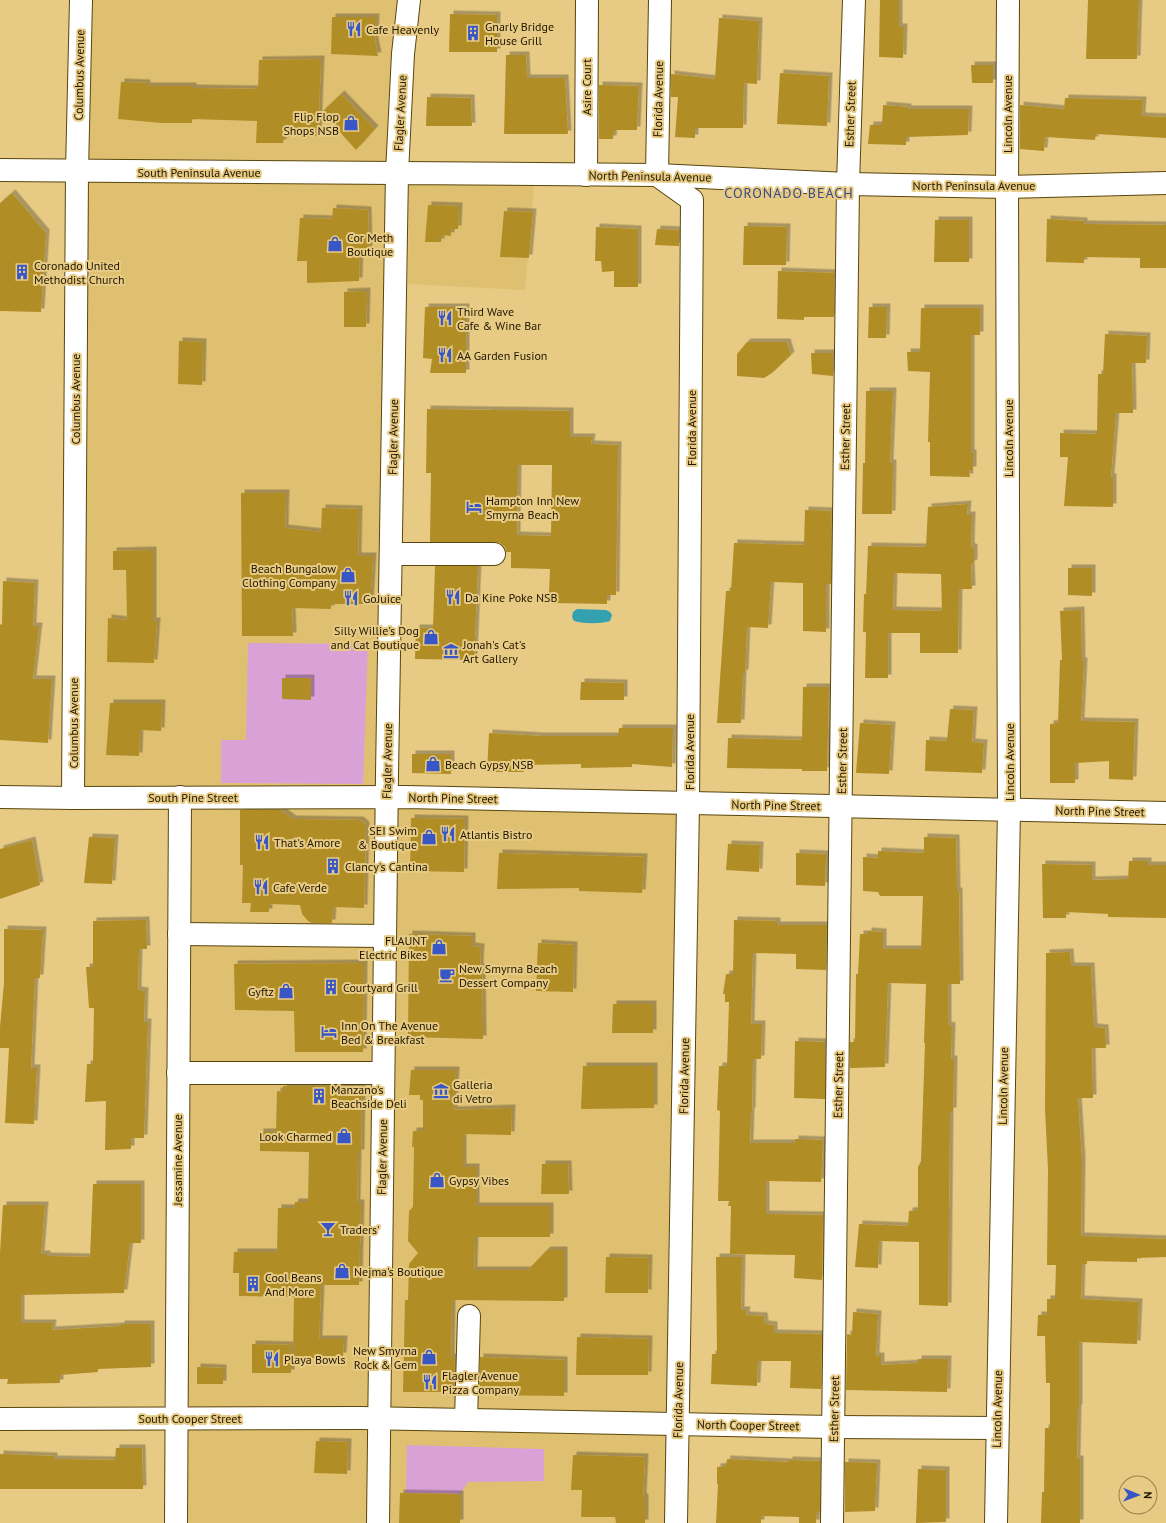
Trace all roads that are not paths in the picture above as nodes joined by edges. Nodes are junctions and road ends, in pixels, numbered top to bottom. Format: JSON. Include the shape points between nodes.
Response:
{"nodes":[{"id":1,"x":81,"y":0,"type":"edge"},
{"id":2,"x":410,"y":0,"type":"edge"},
{"id":3,"x":587,"y":0,"type":"edge"},
{"id":4,"x":660,"y":0,"type":"edge"},
{"id":5,"x":854,"y":0,"type":"edge"},
{"id":6,"x":1008,"y":0,"type":"edge"},
{"id":7,"x":0,"y":170,"type":"edge"},
{"id":8,"x":77,"y":171,"type":"junction"},
{"id":9,"x":397,"y":173,"type":"junction"},
{"id":10,"x":586,"y":175,"type":"junction"},
{"id":11,"x":657,"y":175,"type":"junction"},
{"id":12,"x":1166,"y":183,"type":"edge"},
{"id":13,"x":848,"y":184,"type":"junction"},
{"id":14,"x":1007,"y":187,"type":"junction"},
{"id":15,"x":391,"y":554,"type":"junction"},
{"id":16,"x":494,"y":554,"type":"dead end"},
{"id":17,"x":0,"y":797,"type":"edge"},
{"id":18,"x":180,"y":797,"type":"junction"},
{"id":19,"x":387,"y":797,"type":"junction"},
{"id":20,"x":72,"y":798,"type":"junction"},
{"id":21,"x":688,"y":804,"type":"junction"},
{"id":22,"x":841,"y":807,"type":"junction"},
{"id":23,"x":1009,"y":809,"type":"junction"},
{"id":24,"x":1166,"y":813,"type":"edge"},
{"id":25,"x":179,"y":934,"type":"junction"},
{"id":26,"x":385,"y":936,"type":"junction"},
{"id":27,"x":383,"y":1072,"type":"junction"},
{"id":28,"x":178,"y":1073,"type":"junction"},
{"id":29,"x":469,"y":1316,"type":"dead end"},
{"id":30,"x":176,"y":1418,"type":"junction"},
{"id":31,"x":379,"y":1418,"type":"junction"},
{"id":32,"x":0,"y":1419,"type":"edge"},
{"id":33,"x":466,"y":1420,"type":"junction"},
{"id":34,"x":677,"y":1424,"type":"junction"},
{"id":35,"x":834,"y":1427,"type":"junction"},
{"id":36,"x":996,"y":1428,"type":"junction"},
{"id":37,"x":176,"y":1523,"type":"edge"},
{"id":38,"x":378,"y":1523,"type":"edge"},
{"id":39,"x":676,"y":1523,"type":"edge"},
{"id":40,"x":832,"y":1523,"type":"edge"},
{"id":41,"x":996,"y":1523,"type":"edge"}],
"edges":[{"from":1,"to":8,"type":"street","name":"Columbus Avenue"},
{"from":2,"to":9,"type":"street","name":"Flagler Avenue","via":[[403,54]]},
{"from":3,"to":10,"type":"street","name":"Asire Court"},
{"from":4,"to":11,"type":"street","name":"Florida Avenue"},
{"from":5,"to":13,"type":"street","name":"Esther Street"},
{"from":6,"to":14,"type":"street","name":"Lincoln Avenue"},
{"from":7,"to":8,"type":"street","name":"South Peninsula Avenue"},
{"from":8,"to":9,"type":"street","name":"South Peninsula Avenue"},
{"from":8,"to":20,"type":"street","name":"Columbus Avenue"},
{"from":9,"to":10,"type":"street","name":"North Peninsula Avenue"},
{"from":9,"to":15,"type":"street","name":"Flagler Avenue"},
{"from":10,"to":11,"type":"street","name":"North Peninsula Avenue"},
{"from":11,"to":13,"type":"street","name":"North Peninsula Avenue"},
{"from":11,"to":21,"type":"street","name":"Florida Avenue","via":[[692,200]]},
{"from":12,"to":14,"type":"street","name":"North Peninsula Avenue"},
{"from":13,"to":14,"type":"street","name":"North Peninsula Avenue"},
{"from":13,"to":22,"type":"street","name":"Esther Street"},
{"from":14,"to":23,"type":"street","name":"Lincoln Avenue"},
{"from":15,"to":16,"type":"street"},
{"from":15,"to":19,"type":"street","name":"Flagler Avenue"},
{"from":17,"to":20,"type":"street","name":"South Pine Street"},
{"from":18,"to":19,"type":"street","name":"South Pine Street"},
{"from":18,"to":20,"type":"street","name":"South Pine Street"},
{"from":18,"to":25,"type":"street","name":"Jessamine Avenue"},
{"from":19,"to":21,"type":"street","name":"North Pine Street"},
{"from":19,"to":26,"type":"street","name":"Flagler Avenue"},
{"from":21,"to":22,"type":"street","name":"North Pine Street"},
{"from":21,"to":34,"type":"street","name":"Florida Avenue"},
{"from":22,"to":23,"type":"street","name":"North Pine Street"},
{"from":22,"to":35,"type":"street","name":"Esther Street"},
{"from":23,"to":24,"type":"street","name":"North Pine Street"},
{"from":23,"to":36,"type":"street","name":"Lincoln Avenue"},
{"from":25,"to":26,"type":"street"},
{"from":25,"to":28,"type":"street","name":"Jessamine Avenue"},
{"from":26,"to":27,"type":"street","name":"Flagler Avenue"},
{"from":27,"to":28,"type":"street"},
{"from":27,"to":31,"type":"street","name":"Flagler Avenue"},
{"from":28,"to":30,"type":"street","name":"Jessamine Avenue"},
{"from":29,"to":33,"type":"street"},
{"from":30,"to":31,"type":"street","name":"South Cooper Street"},
{"from":30,"to":32,"type":"street","name":"South Cooper Street"},
{"from":30,"to":37,"type":"street","name":"Jessamine Avenue"},
{"from":31,"to":33,"type":"street","name":"North Cooper Street"},
{"from":31,"to":38,"type":"street","name":"Flagler Avenue"},
{"from":33,"to":34,"type":"street","name":"North Cooper Street"},
{"from":34,"to":35,"type":"street","name":"North Cooper Street"},
{"from":34,"to":39,"type":"street","name":"Florida Avenue"},
{"from":35,"to":36,"type":"street","name":"North Cooper Street"},
{"from":35,"to":40,"type":"street","name":"Esther Street"},
{"from":36,"to":41,"type":"street","name":"Lincoln Avenue"}]}
